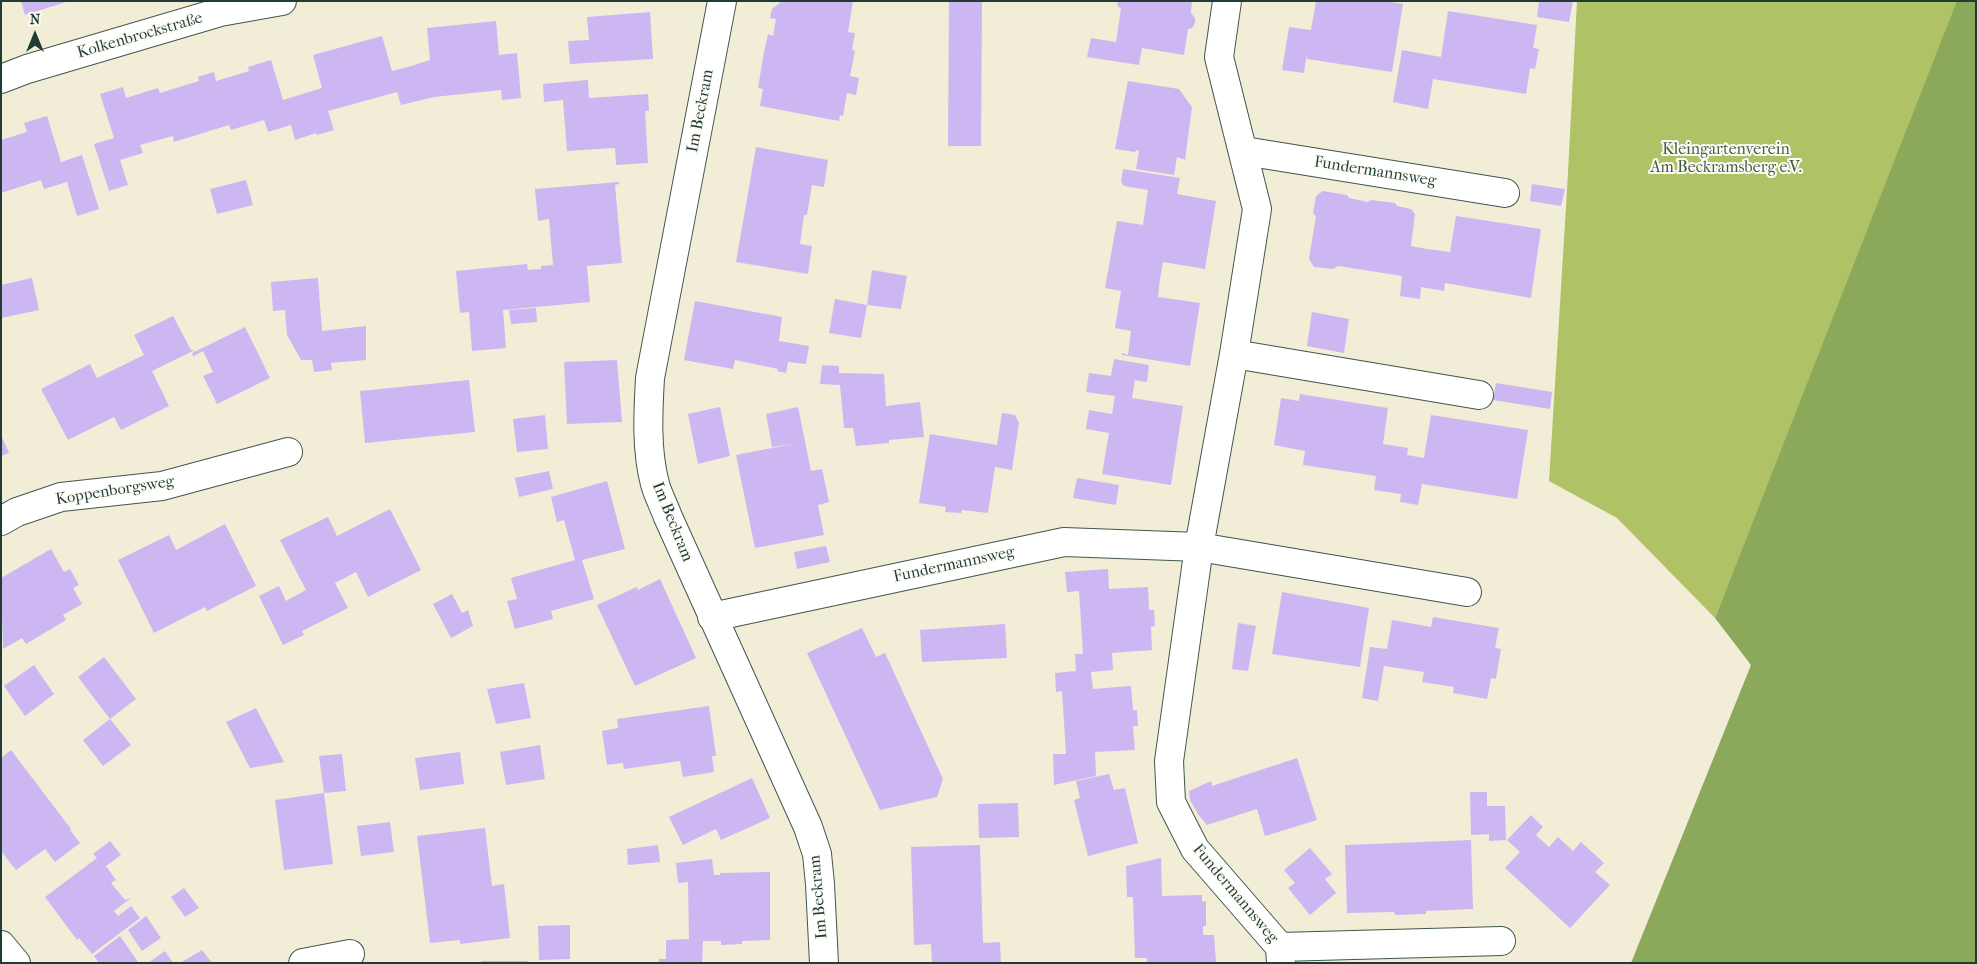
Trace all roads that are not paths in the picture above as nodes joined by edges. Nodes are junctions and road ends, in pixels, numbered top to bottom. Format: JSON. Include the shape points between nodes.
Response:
{"nodes":[{"id":1,"x":282,"y":1,"type":"edge"},
{"id":2,"x":722,"y":1,"type":"edge"},
{"id":3,"x":1227,"y":1,"type":"edge"},
{"id":4,"x":1,"y":79,"type":"edge"},
{"id":5,"x":1244,"y":151,"type":"junction"},
{"id":6,"x":1506,"y":193,"type":"dead end"},
{"id":7,"x":1234,"y":354,"type":"junction"},
{"id":8,"x":1480,"y":395,"type":"dead end"},
{"id":9,"x":288,"y":452,"type":"dead end"},
{"id":10,"x":1,"y":521,"type":"edge"},
{"id":11,"x":1199,"y":547,"type":"junction"},
{"id":12,"x":1467,"y":592,"type":"dead end"},
{"id":13,"x":712,"y":617,"type":"junction"},
{"id":14,"x":1501,"y":942,"type":"dead end"},
{"id":15,"x":1,"y":944,"type":"edge"},
{"id":16,"x":350,"y":954,"type":"dead end"},
{"id":17,"x":1280,"y":955,"type":"edge"},
{"id":18,"x":16,"y":963,"type":"edge"},
{"id":19,"x":303,"y":963,"type":"edge"},
{"id":20,"x":824,"y":963,"type":"edge"}],
"edges":[{"from":1,"to":4,"type":"street","name":"Kolkenbrockstraße","via":[[220,12]]},
{"from":2,"to":13,"type":"street","name":"Im Beckram","via":[[650,378],[648,404],[649,448],[655,484]]},
{"from":3,"to":5,"type":"street","name":"Fundermannsweg","via":[[1219,57]]},
{"from":5,"to":6,"type":"street","name":"Fundermannsweg"},
{"from":5,"to":7,"type":"street","name":"Fundermannsweg","via":[[1257,209]]},
{"from":7,"to":8,"type":"street"},
{"from":7,"to":11,"type":"street","name":"Fundermannsweg"},
{"from":9,"to":10,"type":"street","name":"Koppenborgsweg","via":[[162,486],[61,498],[17,512]]},
{"from":11,"to":12,"type":"street","name":"Fundermannsweg"},
{"from":11,"to":13,"type":"street","name":"Fundermannsweg","via":[[1064,542]]},
{"from":11,"to":17,"type":"street","name":"Fundermannsweg","via":[[1168,761],[1170,802],[1195,848]]},
{"from":13,"to":20,"type":"street","name":"Im Beckram","via":[[808,827],[817,854]]},
{"from":14,"to":17,"type":"street","name":"Fundermannsweg"},
{"from":15,"to":18,"type":"street"},
{"from":16,"to":19,"type":"street"}]}
